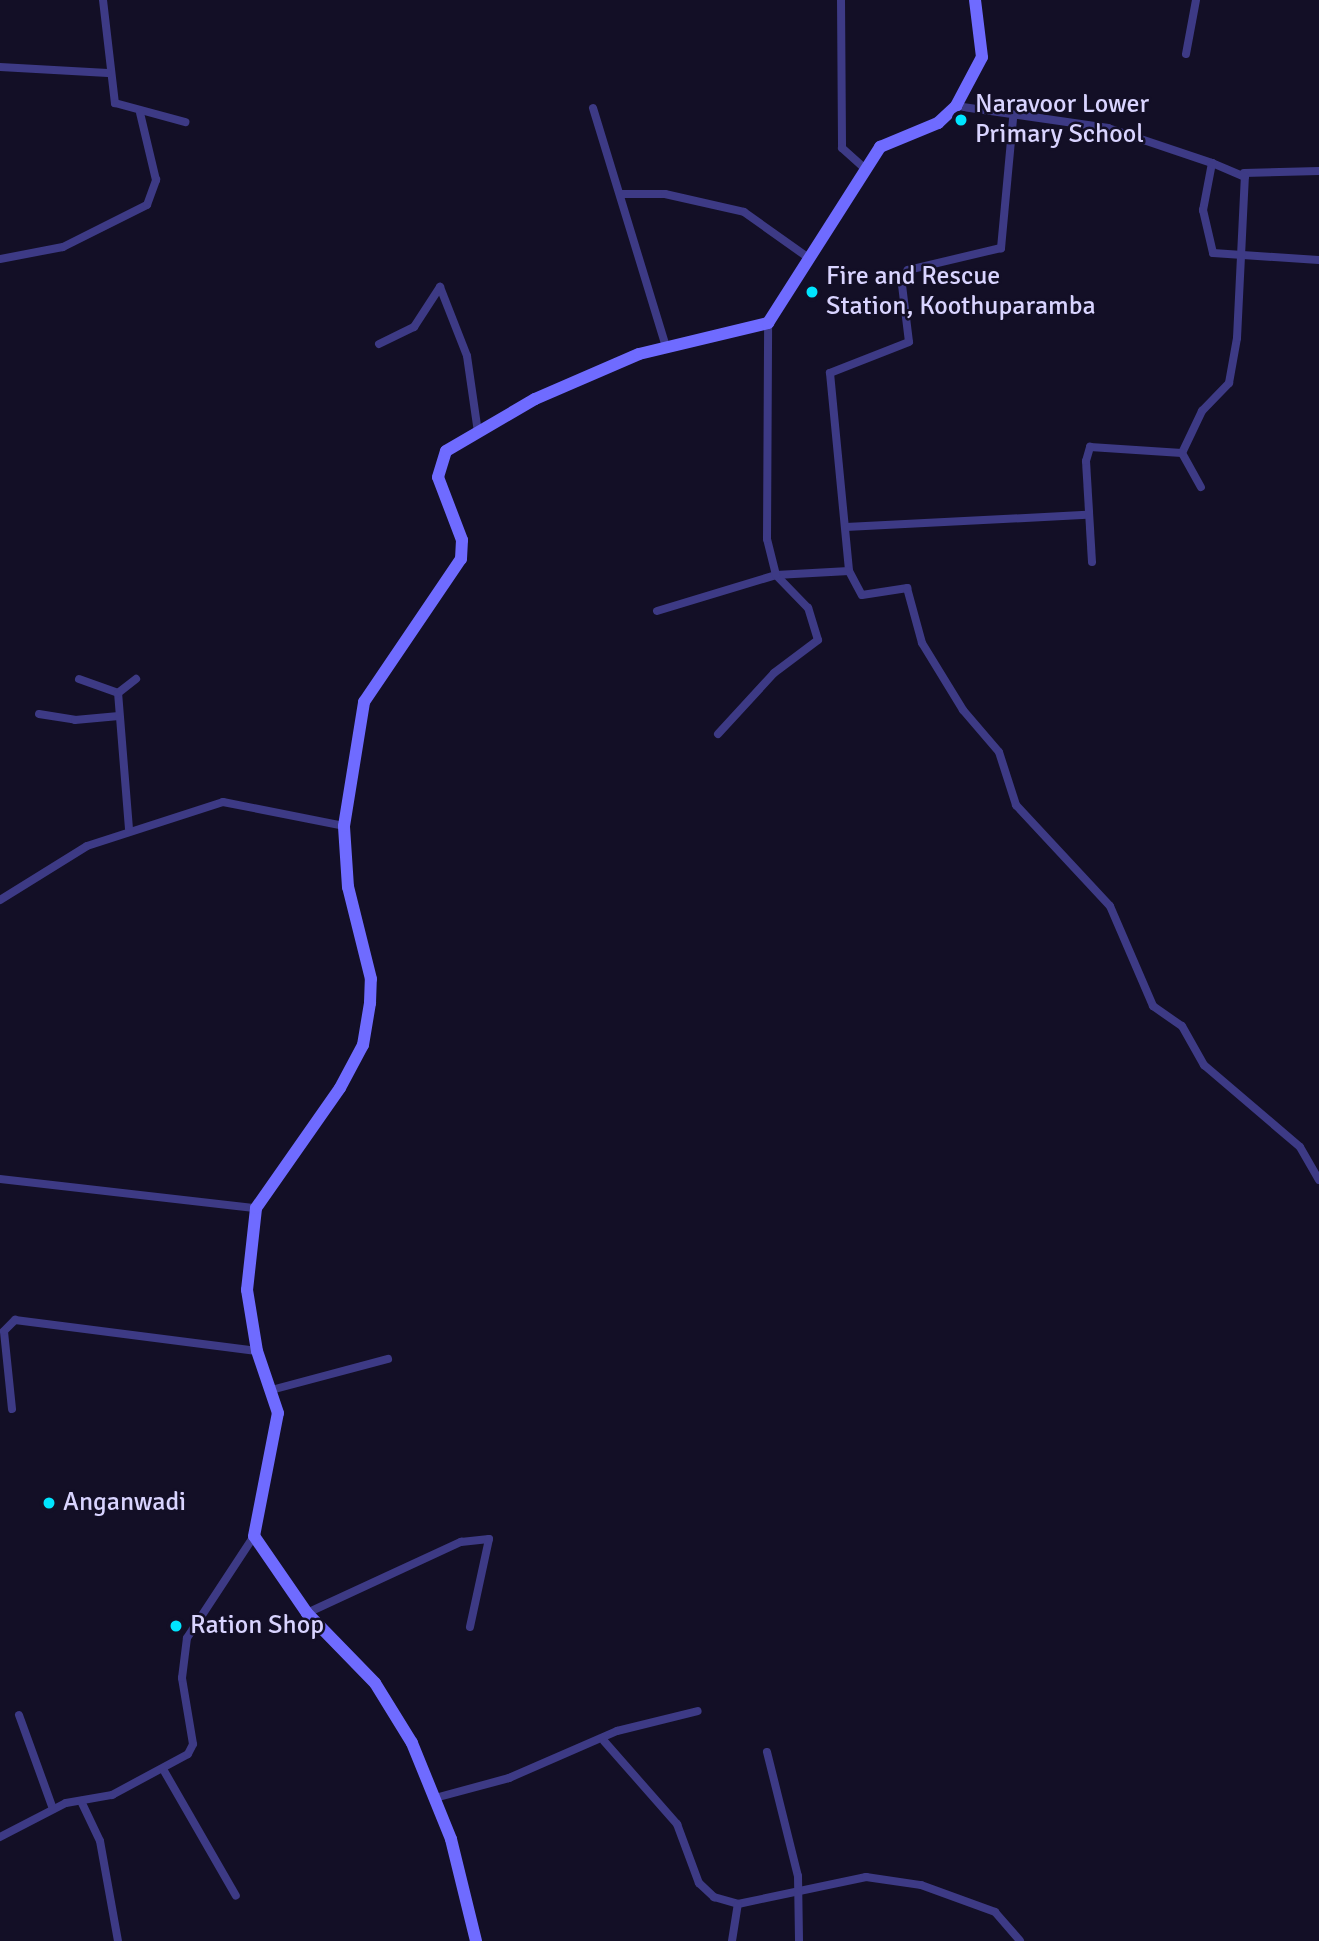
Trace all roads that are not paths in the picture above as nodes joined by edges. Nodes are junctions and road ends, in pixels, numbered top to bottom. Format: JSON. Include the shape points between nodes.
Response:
{"nodes":[{"id":1,"x":103,"y":0,"type":"edge"},
{"id":2,"x":841,"y":0,"type":"edge"},
{"id":3,"x":975,"y":0,"type":"edge"},
{"id":4,"x":1196,"y":0,"type":"edge"},
{"id":5,"x":1186,"y":54,"type":"dead end"},
{"id":6,"x":0,"y":67,"type":"edge"},
{"id":7,"x":108,"y":73,"type":"junction"},
{"id":8,"x":956,"y":106,"type":"junction"},
{"id":9,"x":593,"y":108,"type":"dead end"},
{"id":10,"x":140,"y":113,"type":"junction"},
{"id":11,"x":1013,"y":119,"type":"junction"},
{"id":12,"x":185,"y":122,"type":"dead end"},
{"id":13,"x":1212,"y":163,"type":"junction"},
{"id":14,"x":864,"y":168,"type":"junction"},
{"id":15,"x":1319,"y":171,"type":"edge"},
{"id":16,"x":1244,"y":173,"type":"junction"},
{"id":17,"x":621,"y":194,"type":"junction"},
{"id":18,"x":806,"y":256,"type":"junction"},
{"id":19,"x":1240,"y":256,"type":"junction"},
{"id":20,"x":0,"y":259,"type":"edge"},
{"id":21,"x":1319,"y":260,"type":"edge"},
{"id":22,"x":768,"y":323,"type":"junction"},
{"id":23,"x":379,"y":344,"type":"dead end"},
{"id":24,"x":665,"y":344,"type":"junction"},
{"id":25,"x":478,"y":432,"type":"junction"},
{"id":26,"x":1182,"y":453,"type":"junction"},
{"id":27,"x":1201,"y":487,"type":"dead end"},
{"id":28,"x":1087,"y":515,"type":"junction"},
{"id":29,"x":846,"y":527,"type":"junction"},
{"id":30,"x":1092,"y":562,"type":"dead end"},
{"id":31,"x":849,"y":571,"type":"junction"},
{"id":32,"x":776,"y":575,"type":"junction"},
{"id":33,"x":657,"y":611,"type":"dead end"},
{"id":34,"x":79,"y":678,"type":"dead end"},
{"id":35,"x":136,"y":679,"type":"dead end"},
{"id":36,"x":118,"y":693,"type":"junction"},
{"id":37,"x":40,"y":714,"type":"dead end"},
{"id":38,"x":119,"y":716,"type":"junction"},
{"id":39,"x":718,"y":734,"type":"dead end"},
{"id":40,"x":344,"y":826,"type":"junction"},
{"id":41,"x":129,"y":829,"type":"junction"},
{"id":42,"x":0,"y":900,"type":"edge"},
{"id":43,"x":0,"y":1178,"type":"edge"},
{"id":44,"x":1319,"y":1180,"type":"edge"},
{"id":45,"x":256,"y":1208,"type":"junction"},
{"id":46,"x":257,"y":1351,"type":"junction"},
{"id":47,"x":388,"y":1359,"type":"dead end"},
{"id":48,"x":275,"y":1389,"type":"junction"},
{"id":49,"x":12,"y":1409,"type":"dead end"},
{"id":50,"x":254,"y":1536,"type":"junction"},
{"id":51,"x":307,"y":1613,"type":"junction"},
{"id":52,"x":470,"y":1627,"type":"dead end"},
{"id":53,"x":698,"y":1710,"type":"dead end"},
{"id":54,"x":19,"y":1715,"type":"dead end"},
{"id":55,"x":604,"y":1741,"type":"junction"},
{"id":56,"x":767,"y":1752,"type":"dead end"},
{"id":57,"x":163,"y":1769,"type":"junction"},
{"id":58,"x":435,"y":1798,"type":"junction"},
{"id":59,"x":81,"y":1801,"type":"junction"},
{"id":60,"x":53,"y":1810,"type":"junction"},
{"id":61,"x":0,"y":1837,"type":"edge"},
{"id":62,"x":799,"y":1890,"type":"junction"},
{"id":63,"x":236,"y":1896,"type":"dead end"},
{"id":64,"x":738,"y":1904,"type":"junction"},
{"id":65,"x":118,"y":1941,"type":"edge"},
{"id":66,"x":476,"y":1941,"type":"edge"},
{"id":67,"x":732,"y":1941,"type":"edge"},
{"id":68,"x":799,"y":1941,"type":"edge"},
{"id":69,"x":1020,"y":1941,"type":"edge"}],
"edges":[{"from":1,"to":7,"type":"street"},
{"from":2,"to":14,"type":"street","via":[[842,148]]},
{"from":3,"to":8,"type":"main road","via":[[982,57]]},
{"from":4,"to":5,"type":"street"},
{"from":6,"to":7,"type":"street"},
{"from":7,"to":10,"type":"street","via":[[118,107]]},
{"from":8,"to":11,"type":"street"},
{"from":8,"to":14,"type":"main road","via":[[938,123],[892,137]]},
{"from":9,"to":17,"type":"street"},
{"from":10,"to":12,"type":"street"},
{"from":10,"to":20,"type":"street","via":[[156,180],[147,205],[63,247]]},
{"from":11,"to":13,"type":"street","via":[[1108,128]]},
{"from":11,"to":29,"type":"street","via":[[1001,248],[908,270],[902,285],[909,342],[830,373]]},
{"from":13,"to":16,"type":"street"},
{"from":13,"to":19,"type":"street","via":[[1203,210],[1213,253]]},
{"from":14,"to":18,"type":"main road"},
{"from":15,"to":16,"type":"street"},
{"from":16,"to":19,"type":"street"},
{"from":17,"to":18,"type":"street","via":[[665,194],[744,212]]},
{"from":17,"to":24,"type":"street"},
{"from":18,"to":22,"type":"main road"},
{"from":19,"to":21,"type":"street"},
{"from":19,"to":26,"type":"street","via":[[1229,383],[1202,411]]},
{"from":22,"to":24,"type":"main road"},
{"from":22,"to":32,"type":"street","via":[[767,539]]},
{"from":23,"to":25,"type":"street","via":[[414,327],[440,287],[467,356]]},
{"from":24,"to":25,"type":"main road","via":[[536,399]]},
{"from":25,"to":40,"type":"main road","via":[[446,451],[440,465],[442,495],[462,540],[461,559],[371,685],[354,744]]},
{"from":26,"to":27,"type":"street"},
{"from":26,"to":28,"type":"street","via":[[1095,444],[1086,461]]},
{"from":28,"to":29,"type":"street"},
{"from":28,"to":30,"type":"street"},
{"from":29,"to":31,"type":"street"},
{"from":31,"to":32,"type":"street"},
{"from":31,"to":44,"type":"street","via":[[862,595],[906,587],[922,643],[962,710],[999,752],[1016,805],[1110,906],[1153,1006],[1182,1026],[1204,1065],[1300,1147]]},
{"from":32,"to":33,"type":"street"},
{"from":32,"to":39,"type":"street","via":[[808,608],[818,640],[774,673]]},
{"from":34,"to":36,"type":"street"},
{"from":35,"to":36,"type":"street"},
{"from":36,"to":38,"type":"street"},
{"from":37,"to":38,"type":"street","via":[[75,720]]},
{"from":38,"to":41,"type":"street"},
{"from":40,"to":41,"type":"street","via":[[223,802]]},
{"from":40,"to":45,"type":"main road","via":[[348,887],[371,979],[363,1045]]},
{"from":41,"to":42,"type":"street","via":[[88,846]]},
{"from":43,"to":45,"type":"street"},
{"from":45,"to":46,"type":"main road","via":[[247,1290]]},
{"from":46,"to":48,"type":"main road"},
{"from":46,"to":49,"type":"street","via":[[15,1320],[4,1331]]},
{"from":47,"to":48,"type":"street"},
{"from":48,"to":50,"type":"main road","via":[[278,1413]]},
{"from":50,"to":51,"type":"main road"},
{"from":50,"to":57,"type":"street","via":[[187,1638],[182,1678],[192,1748]]},
{"from":51,"to":52,"type":"street","via":[[461,1542],[489,1539]]},
{"from":51,"to":58,"type":"main road","via":[[375,1683]]},
{"from":53,"to":55,"type":"street","via":[[617,1731]]},
{"from":54,"to":60,"type":"street"},
{"from":55,"to":58,"type":"street"},
{"from":55,"to":64,"type":"street","via":[[677,1824],[699,1883],[714,1897]]},
{"from":56,"to":62,"type":"street"},
{"from":57,"to":59,"type":"street","via":[[112,1795]]},
{"from":57,"to":63,"type":"street"},
{"from":58,"to":66,"type":"main road"},
{"from":59,"to":60,"type":"street"},
{"from":59,"to":65,"type":"street","via":[[100,1841]]},
{"from":60,"to":61,"type":"street"},
{"from":62,"to":64,"type":"street"},
{"from":62,"to":68,"type":"street"},
{"from":62,"to":69,"type":"street","via":[[866,1877],[921,1885],[995,1912]]},
{"from":64,"to":67,"type":"street"}]}
